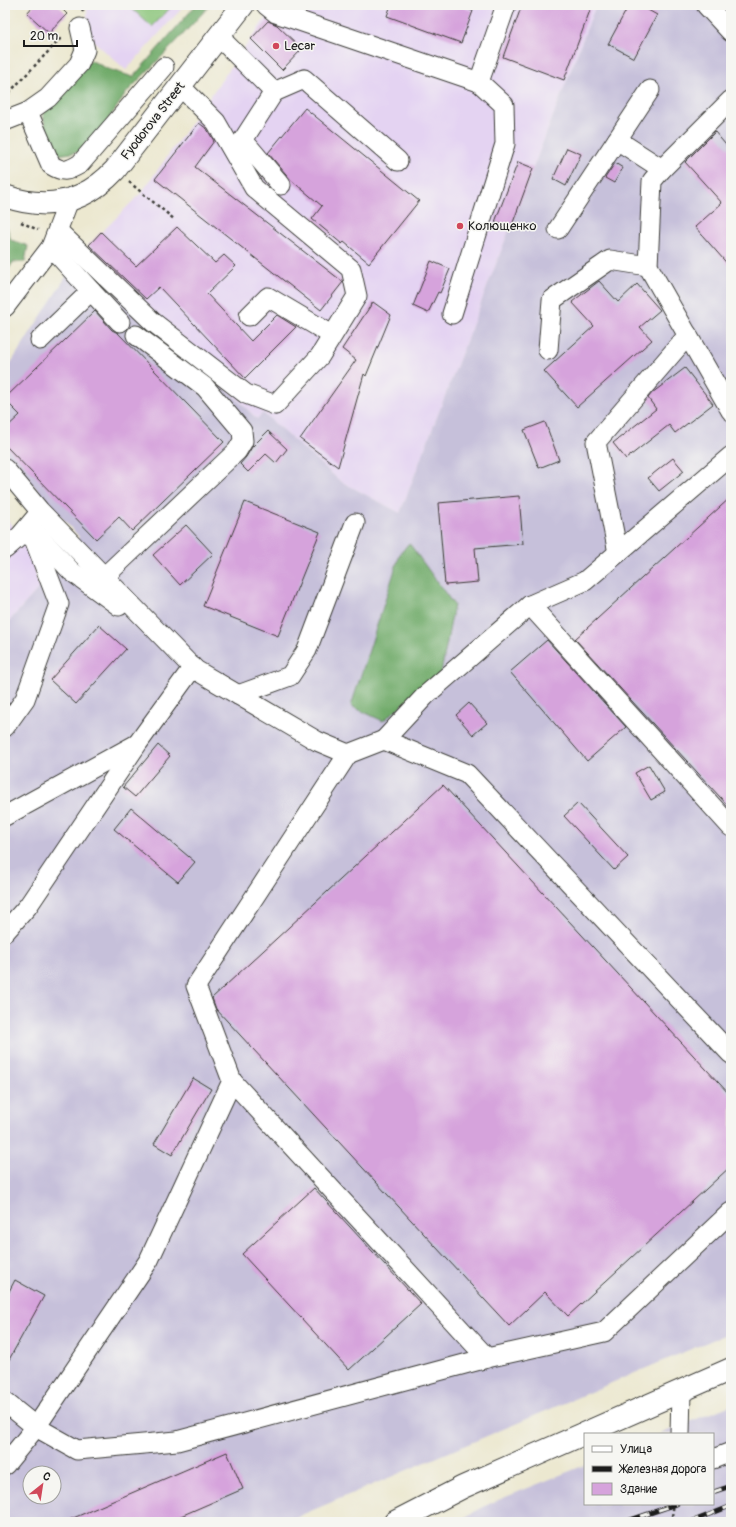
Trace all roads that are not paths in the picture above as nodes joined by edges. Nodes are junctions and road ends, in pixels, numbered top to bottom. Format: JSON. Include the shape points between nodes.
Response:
{"nodes":[{"id":1,"x":243,"y":5,"type":"edge"},
{"id":2,"x":266,"y":5,"type":"edge"},
{"id":3,"x":506,"y":5,"type":"edge"},
{"id":4,"x":706,"y":5,"type":"edge"},
{"id":5,"x":76,"y":25,"type":"road end"},
{"id":6,"x":731,"y":32,"type":"edge"},
{"id":7,"x":218,"y":37,"type":"junction"},
{"id":8,"x":164,"y":67,"type":"dead end"},
{"id":9,"x":479,"y":82,"type":"junction"},
{"id":10,"x":180,"y":86,"type":"junction"},
{"id":11,"x":650,"y":90,"type":"dead end"},
{"id":12,"x":274,"y":92,"type":"junction"},
{"id":13,"x":731,"y":100,"type":"edge"},
{"id":14,"x":28,"y":112,"type":"junction"},
{"id":15,"x":5,"y":121,"type":"edge"},
{"id":16,"x":617,"y":140,"type":"junction"},
{"id":17,"x":398,"y":161,"type":"dead end"},
{"id":18,"x":662,"y":169,"type":"junction"},
{"id":19,"x":281,"y":185,"type":"dead end"},
{"id":20,"x":5,"y":196,"type":"edge"},
{"id":21,"x":69,"y":200,"type":"junction"},
{"id":22,"x":558,"y":230,"type":"dead end"},
{"id":23,"x":54,"y":239,"type":"junction"},
{"id":24,"x":648,"y":266,"type":"junction"},
{"id":25,"x":91,"y":291,"type":"junction"},
{"id":26,"x":5,"y":307,"type":"edge"},
{"id":27,"x":452,"y":314,"type":"dead end"},
{"id":28,"x":249,"y":316,"type":"dead end"},
{"id":29,"x":120,"y":322,"type":"dead end"},
{"id":30,"x":136,"y":335,"type":"dead end"},
{"id":31,"x":332,"y":335,"type":"junction"},
{"id":32,"x":688,"y":335,"type":"junction"},
{"id":33,"x":40,"y":340,"type":"dead end"},
{"id":34,"x":548,"y":350,"type":"dead end"},
{"id":35,"x":731,"y":411,"type":"edge"},
{"id":36,"x":731,"y":456,"type":"edge"},
{"id":37,"x":5,"y":469,"type":"edge"},
{"id":38,"x":40,"y":511,"type":"junction"},
{"id":39,"x":355,"y":523,"type":"dead end"},
{"id":40,"x":29,"y":526,"type":"junction"},
{"id":41,"x":5,"y":549,"type":"edge"},
{"id":42,"x":618,"y":553,"type":"junction"},
{"id":43,"x":104,"y":577,"type":"junction"},
{"id":44,"x":530,"y":605,"type":"junction"},
{"id":45,"x":168,"y":642,"type":"junction"},
{"id":46,"x":193,"y":667,"type":"junction"},
{"id":47,"x":238,"y":694,"type":"junction"},
{"id":48,"x":5,"y":727,"type":"edge"},
{"id":49,"x":384,"y":740,"type":"junction"},
{"id":50,"x":138,"y":744,"type":"junction"},
{"id":51,"x":348,"y":754,"type":"junction"},
{"id":52,"x":5,"y":816,"type":"edge"},
{"id":53,"x":731,"y":826,"type":"edge"},
{"id":54,"x":5,"y":932,"type":"edge"},
{"id":55,"x":731,"y":1054,"type":"edge"},
{"id":56,"x":232,"y":1081,"type":"junction"},
{"id":57,"x":731,"y":1212,"type":"edge"},
{"id":58,"x":486,"y":1358,"type":"junction"},
{"id":59,"x":731,"y":1369,"type":"edge"},
{"id":60,"x":681,"y":1391,"type":"junction"},
{"id":61,"x":5,"y":1402,"type":"edge"},
{"id":62,"x":36,"y":1427,"type":"junction"},
{"id":63,"x":586,"y":1433,"type":"edge"},
{"id":64,"x":680,"y":1433,"type":"edge"},
{"id":65,"x":584,"y":1434,"type":"edge"},
{"id":66,"x":731,"y":1452,"type":"edge"},
{"id":67,"x":714,"y":1459,"type":"edge"},
{"id":68,"x":5,"y":1466,"type":"edge"},
{"id":69,"x":395,"y":1522,"type":"edge"}],
"edges":[{"from":1,"to":7,"type":"main road","name":"Fyodorova Street"},
{"from":2,"to":9,"type":"lane","via":[[276,13]]},
{"from":3,"to":9,"type":"lane"},
{"from":4,"to":6,"type":"lane"},
{"from":5,"to":14,"type":"lane","via":[[85,50],[79,64],[48,98]]},
{"from":7,"to":10,"type":"main road","name":"Fyodorova Street"},
{"from":7,"to":12,"type":"lane"},
{"from":8,"to":14,"type":"lane","via":[[80,164],[67,171],[51,165]]},
{"from":9,"to":27,"type":"lane","via":[[504,105],[505,144]]},
{"from":10,"to":21,"type":"main road","name":"Fyodorova Street","via":[[115,170],[92,190]]},
{"from":10,"to":31,"type":"lane","via":[[216,122],[254,188],[351,270],[357,296]]},
{"from":11,"to":16,"type":"lane"},
{"from":12,"to":17,"type":"lane","via":[[304,79]]},
{"from":12,"to":19,"type":"lane","via":[[243,140]]},
{"from":13,"to":18,"type":"lane"},
{"from":14,"to":15,"type":"lane"},
{"from":16,"to":18,"type":"lane"},
{"from":16,"to":22,"type":"lane"},
{"from":18,"to":24,"type":"lane","via":[[652,181]]},
{"from":20,"to":21,"type":"main road","name":"Fyodorova Street","via":[[40,204]]},
{"from":21,"to":23,"type":"lane"},
{"from":23,"to":25,"type":"lane"},
{"from":23,"to":26,"type":"lane"},
{"from":23,"to":31,"type":"lane","via":[[246,394],[275,405],[320,356]]},
{"from":24,"to":32,"type":"lane"},
{"from":24,"to":34,"type":"lane","via":[[610,260],[552,300]]},
{"from":25,"to":29,"type":"lane"},
{"from":25,"to":33,"type":"lane"},
{"from":28,"to":31,"type":"lane","via":[[268,297]]},
{"from":30,"to":43,"type":"lane","via":[[205,387],[242,430],[243,441],[237,451]]},
{"from":32,"to":35,"type":"lane"},
{"from":32,"to":42,"type":"lane","via":[[596,442]]},
{"from":36,"to":42,"type":"lane"},
{"from":37,"to":38,"type":"lane"},
{"from":38,"to":40,"type":"lane"},
{"from":38,"to":43,"type":"lane"},
{"from":39,"to":47,"type":"lane","via":[[307,650],[290,676]]},
{"from":40,"to":41,"type":"lane"},
{"from":40,"to":45,"type":"lane","via":[[71,570]]},
{"from":40,"to":48,"type":"lane","via":[[59,604],[25,699]]},
{"from":42,"to":44,"type":"lane","via":[[585,582]]},
{"from":43,"to":45,"type":"lane"},
{"from":44,"to":49,"type":"lane","via":[[426,695]]},
{"from":44,"to":53,"type":"lane"},
{"from":45,"to":46,"type":"lane"},
{"from":46,"to":47,"type":"lane"},
{"from":46,"to":50,"type":"lane"},
{"from":47,"to":51,"type":"lane","via":[[317,741]]},
{"from":49,"to":51,"type":"lane"},
{"from":49,"to":55,"type":"lane","via":[[467,774]]},
{"from":50,"to":52,"type":"lane"},
{"from":50,"to":54,"type":"lane","via":[[28,906]]},
{"from":51,"to":56,"type":"lane","via":[[196,986]]},
{"from":56,"to":58,"type":"lane"},
{"from":56,"to":62,"type":"lane","via":[[149,1260]]},
{"from":57,"to":58,"type":"lane","via":[[604,1332]]},
{"from":58,"to":62,"type":"lane","via":[[177,1441],[77,1450]]},
{"from":59,"to":60,"type":"main road"},
{"from":60,"to":63,"type":"main road"},
{"from":60,"to":64,"type":"lane"},
{"from":61,"to":62,"type":"lane"},
{"from":62,"to":68,"type":"lane"},
{"from":65,"to":69,"type":"main road","via":[[463,1487]]},
{"from":66,"to":67,"type":"lane"}]}
